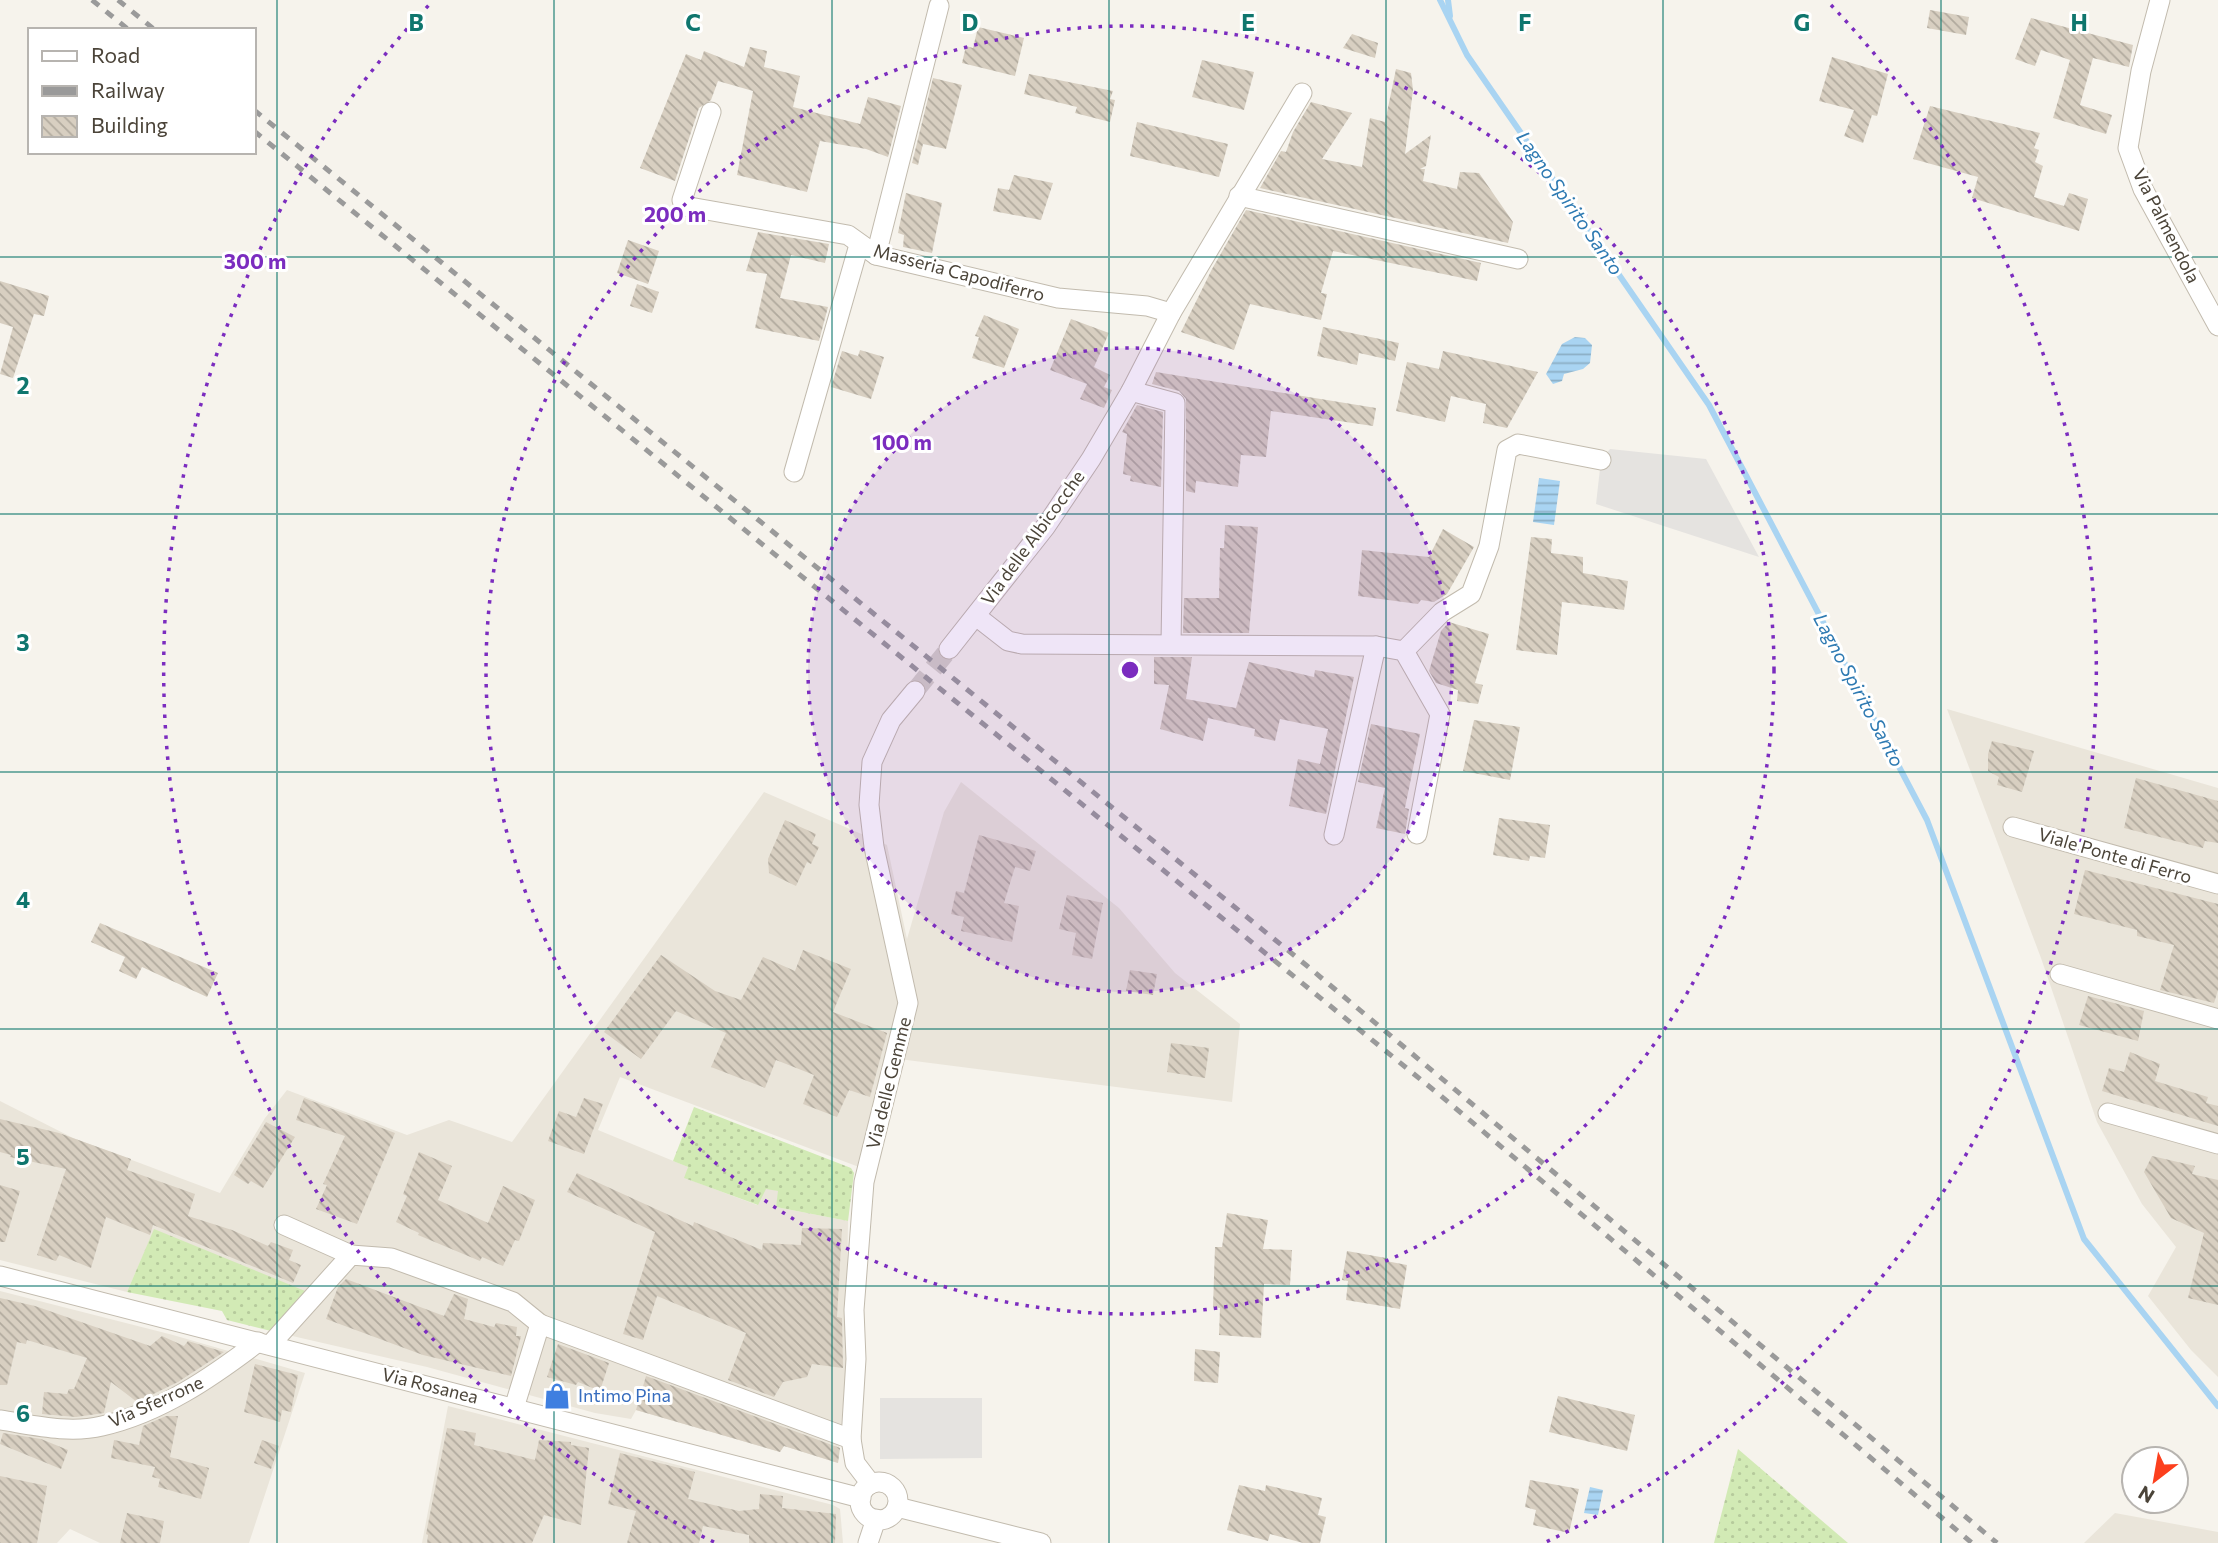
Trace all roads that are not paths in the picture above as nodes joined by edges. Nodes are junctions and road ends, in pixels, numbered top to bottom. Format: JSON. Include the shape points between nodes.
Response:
{"nodes":[{"id":1,"x":2160,"y":0,"type":"edge"},
{"id":2,"x":939,"y":5,"type":"dead end"},
{"id":3,"x":1301,"y":93,"type":"dead end"},
{"id":4,"x":711,"y":112,"type":"dead end"},
{"id":5,"x":1239,"y":196,"type":"junction"},
{"id":6,"x":859,"y":244,"type":"junction"},
{"id":7,"x":876,"y":255,"type":"junction"},
{"id":8,"x":1518,"y":259,"type":"dead end"},
{"id":9,"x":1171,"y":313,"type":"junction"},
{"id":10,"x":2218,"y":326,"type":"edge"},
{"id":11,"x":1131,"y":391,"type":"junction"},
{"id":12,"x":1601,"y":460,"type":"dead end"},
{"id":13,"x":794,"y":472,"type":"dead end"},
{"id":14,"x":976,"y":616,"type":"junction"},
{"id":15,"x":1171,"y":644,"type":"junction"},
{"id":16,"x":1376,"y":646,"type":"junction"},
{"id":17,"x":949,"y":649,"type":"tunnel mouth"},
{"id":18,"x":1404,"y":651,"type":"junction"},
{"id":19,"x":915,"y":691,"type":"tunnel mouth"},
{"id":20,"x":2012,"y":827,"type":"dead end"},
{"id":21,"x":1417,"y":834,"type":"dead end"},
{"id":22,"x":1334,"y":835,"type":"dead end"},
{"id":23,"x":2218,"y":884,"type":"edge"},
{"id":24,"x":2060,"y":974,"type":"dead end"},
{"id":25,"x":2218,"y":1019,"type":"edge"},
{"id":26,"x":2108,"y":1113,"type":"dead end"},
{"id":27,"x":2218,"y":1144,"type":"edge"},
{"id":28,"x":284,"y":1224,"type":"dead end"},
{"id":29,"x":351,"y":1255,"type":"junction"},
{"id":30,"x":0,"y":1276,"type":"edge"},
{"id":31,"x":540,"y":1324,"type":"junction"},
{"id":32,"x":264,"y":1344,"type":"junction"},
{"id":33,"x":514,"y":1408,"type":"junction"},
{"id":34,"x":0,"y":1420,"type":"edge"},
{"id":35,"x":851,"y":1439,"type":"junction"},
{"id":36,"x":866,"y":1491,"type":"junction"},
{"id":37,"x":897,"y":1507,"type":"junction"},
{"id":38,"x":876,"y":1519,"type":"junction"},
{"id":39,"x":868,"y":1543,"type":"edge"},
{"id":40,"x":1041,"y":1543,"type":"edge"}],
"edges":[{"from":1,"to":10,"type":"street","name":"Via Palmendola","via":[[2141,71],[2128,148],[2143,189]]},
{"from":2,"to":7,"type":"street"},
{"from":3,"to":5,"type":"street","name":"Via delle Albicocche"},
{"from":4,"to":6,"type":"street","name":"Masseria Capodiferro","via":[[681,200],[684,206],[848,235]]},
{"from":5,"to":8,"type":"street"},
{"from":5,"to":9,"type":"street","name":"Via delle Albicocche"},
{"from":6,"to":7,"type":"street","name":"Masseria Capodiferro"},
{"from":6,"to":13,"type":"street"},
{"from":7,"to":9,"type":"street","name":"Masseria Capodiferro","via":[[1059,298],[1147,306]]},
{"from":9,"to":11,"type":"street","name":"Via delle Albicocche"},
{"from":11,"to":14,"type":"street","name":"Via delle Albicocche","via":[[1046,526]]},
{"from":11,"to":15,"type":"street","via":[[1175,403]]},
{"from":12,"to":18,"type":"street","via":[[1518,444],[1507,450],[1489,547],[1471,594],[1442,612]]},
{"from":14,"to":15,"type":"street","name":"Via delle Albicocche","via":[[1008,641],[1023,644]]},
{"from":14,"to":17,"type":"street"},
{"from":15,"to":16,"type":"street","name":"Via delle Albicocche"},
{"from":16,"to":18,"type":"street","name":"Via delle Albicocche"},
{"from":16,"to":22,"type":"street"},
{"from":18,"to":21,"type":"street","via":[[1440,714]]},
{"from":19,"to":35,"type":"street","name":"Via delle Gemme","via":[[891,720],[872,762],[869,805],[874,847],[908,1003],[864,1182],[854,1310]]},
{"from":20,"to":23,"type":"street","name":"Viale Ponte di Ferro"},
{"from":24,"to":25,"type":"street"},
{"from":26,"to":27,"type":"street"},
{"from":28,"to":29,"type":"street"},
{"from":29,"to":31,"type":"street","via":[[391,1258],[513,1301]]},
{"from":29,"to":32,"type":"street","name":"Via Sferrone"},
{"from":30,"to":32,"type":"street","name":"Via Rosanea"},
{"from":31,"to":33,"type":"street"},
{"from":31,"to":35,"type":"street"},
{"from":32,"to":33,"type":"street","name":"Via Rosanea"},
{"from":32,"to":34,"type":"street","name":"Via Sferrone","via":[[202,1382],[101,1427],[62,1429]]},
{"from":33,"to":36,"type":"street","name":"Via Rosanea"},
{"from":35,"to":36,"type":"street","name":"Via delle Gemme"},
{"from":36,"to":37,"type":"street","via":[[889,1485],[897,1494]]},
{"from":36,"to":38,"type":"street","via":[[866,1514]]},
{"from":37,"to":38,"type":"street","via":[[891,1516]]},
{"from":37,"to":40,"type":"street"},
{"from":38,"to":39,"type":"street"}]}
